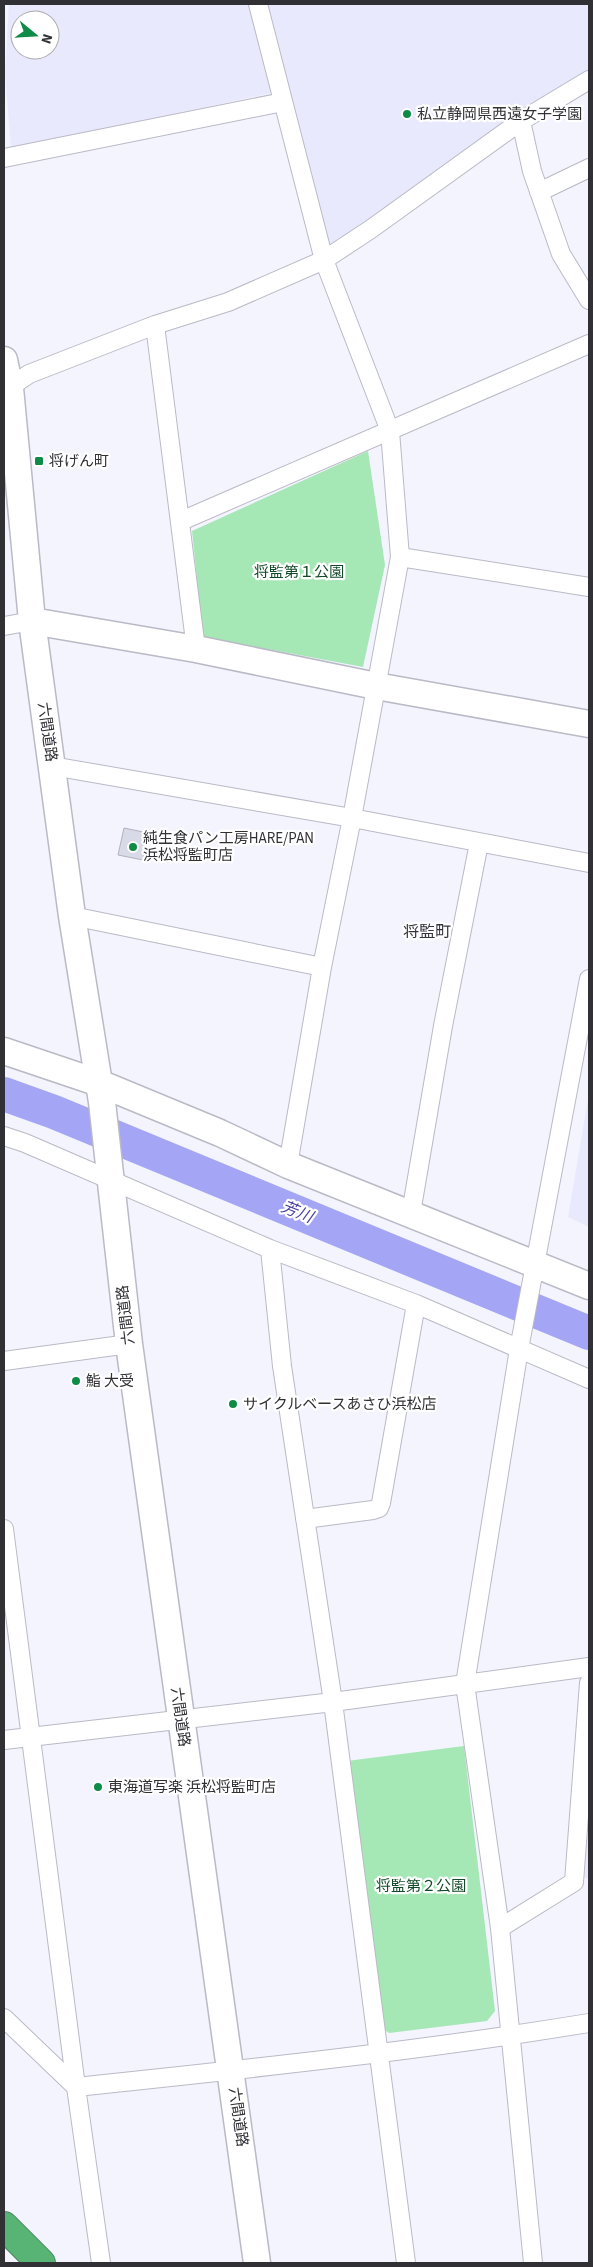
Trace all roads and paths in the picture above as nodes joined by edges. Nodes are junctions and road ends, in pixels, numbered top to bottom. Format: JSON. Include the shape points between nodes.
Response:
{"nodes":[{"id":1,"x":258,"y":4,"type":"edge"},
{"id":2,"x":589,"y":80,"type":"edge"},
{"id":3,"x":283,"y":102,"type":"junction"},
{"id":4,"x":521,"y":121,"type":"junction"},
{"id":5,"x":4,"y":158,"type":"edge"},
{"id":6,"x":589,"y":168,"type":"edge"},
{"id":7,"x":539,"y":192,"type":"junction"},
{"id":8,"x":324,"y":260,"type":"junction"},
{"id":9,"x":589,"y":300,"type":"edge"},
{"id":10,"x":155,"y":325,"type":"junction"},
{"id":11,"x":589,"y":344,"type":"edge"},
{"id":12,"x":4,"y":360,"type":"edge"},
{"id":13,"x":7,"y":390,"type":"edge"},
{"id":14,"x":390,"y":431,"type":"junction"},
{"id":15,"x":181,"y":521,"type":"junction"},
{"id":16,"x":400,"y":557,"type":"junction"},
{"id":17,"x":589,"y":587,"type":"edge"},
{"id":18,"x":32,"y":621,"type":"junction"},
{"id":19,"x":4,"y":626,"type":"edge"},
{"id":20,"x":196,"y":649,"type":"junction"},
{"id":21,"x":376,"y":686,"type":"junction"},
{"id":22,"x":589,"y":724,"type":"edge"},
{"id":23,"x":52,"y":766,"type":"junction"},
{"id":24,"x":352,"y":818,"type":"junction"},
{"id":25,"x":479,"y":843,"type":"junction"},
{"id":26,"x":589,"y":863,"type":"edge"},
{"id":27,"x":72,"y":916,"type":"junction"},
{"id":28,"x":322,"y":967,"type":"junction"},
{"id":29,"x":589,"y":978,"type":"edge"},
{"id":30,"x":4,"y":1051,"type":"edge"},
{"id":31,"x":100,"y":1092,"type":"junction"},
{"id":32,"x":4,"y":1136,"type":"edge"},
{"id":33,"x":288,"y":1165,"type":"junction"},
{"id":34,"x":110,"y":1174,"type":"junction"},
{"id":35,"x":411,"y":1213,"type":"junction"},
{"id":36,"x":270,"y":1249,"type":"junction"},
{"id":37,"x":534,"y":1269,"type":"junction"},
{"id":38,"x":589,"y":1286,"type":"edge"},
{"id":39,"x":416,"y":1304,"type":"junction"},
{"id":40,"x":129,"y":1344,"type":"junction"},
{"id":41,"x":520,"y":1345,"type":"junction"},
{"id":42,"x":4,"y":1361,"type":"edge"},
{"id":43,"x":589,"y":1379,"type":"edge"},
{"id":44,"x":305,"y":1519,"type":"junction"},
{"id":45,"x":4,"y":1533,"type":"edge"},
{"id":46,"x":589,"y":1667,"type":"edge"},
{"id":47,"x":589,"y":1682,"type":"edge"},
{"id":48,"x":465,"y":1684,"type":"junction"},
{"id":49,"x":332,"y":1702,"type":"junction"},
{"id":50,"x":180,"y":1720,"type":"junction"},
{"id":51,"x":31,"y":1736,"type":"junction"},
{"id":52,"x":4,"y":1740,"type":"edge"},
{"id":53,"x":500,"y":1928,"type":"junction"},
{"id":54,"x":4,"y":2018,"type":"edge"},
{"id":55,"x":589,"y":2023,"type":"edge"},
{"id":56,"x":512,"y":2036,"type":"junction"},
{"id":57,"x":378,"y":2052,"type":"junction"},
{"id":58,"x":232,"y":2071,"type":"junction"},
{"id":59,"x":76,"y":2087,"type":"junction"},
{"id":60,"x":4,"y":2226,"type":"edge"},
{"id":61,"x":40,"y":2263,"type":"edge"},
{"id":62,"x":101,"y":2263,"type":"edge"},
{"id":63,"x":257,"y":2263,"type":"edge"},
{"id":64,"x":406,"y":2263,"type":"edge"},
{"id":65,"x":533,"y":2263,"type":"edge"}],
"edges":[{"from":1,"to":3,"type":"street"},
{"from":2,"to":4,"type":"street"},
{"from":3,"to":5,"type":"street"},
{"from":3,"to":8,"type":"street"},
{"from":4,"to":7,"type":"street"},
{"from":4,"to":8,"type":"street"},
{"from":6,"to":7,"type":"street"},
{"from":7,"to":9,"type":"street","via":[[561,254]]},
{"from":8,"to":10,"type":"street","via":[[228,302]]},
{"from":8,"to":14,"type":"street"},
{"from":10,"to":13,"type":"street","via":[[29,374]]},
{"from":10,"to":15,"type":"street"},
{"from":11,"to":14,"type":"street"},
{"from":12,"to":13,"type":"street","name":"六間道路"},
{"from":13,"to":18,"type":"street","name":"六間道路"},
{"from":14,"to":15,"type":"street"},
{"from":14,"to":16,"type":"street"},
{"from":15,"to":20,"type":"street"},
{"from":16,"to":17,"type":"street"},
{"from":16,"to":21,"type":"street"},
{"from":18,"to":19,"type":"street"},
{"from":18,"to":20,"type":"street"},
{"from":18,"to":23,"type":"street","name":"六間道路"},
{"from":20,"to":21,"type":"street"},
{"from":21,"to":22,"type":"street"},
{"from":21,"to":24,"type":"street"},
{"from":23,"to":24,"type":"street"},
{"from":23,"to":27,"type":"street","name":"六間道路"},
{"from":24,"to":25,"type":"street"},
{"from":24,"to":28,"type":"street"},
{"from":25,"to":26,"type":"street"},
{"from":25,"to":35,"type":"street"},
{"from":27,"to":28,"type":"street"},
{"from":27,"to":31,"type":"street","name":"六間道路"},
{"from":28,"to":33,"type":"street"},
{"from":29,"to":37,"type":"street"},
{"from":30,"to":31,"type":"street"},
{"from":31,"to":33,"type":"street","via":[[220,1133]]},
{"from":31,"to":34,"type":"street","name":"六間道路"},
{"from":32,"to":34,"type":"street"},
{"from":33,"to":35,"type":"street"},
{"from":34,"to":36,"type":"street","via":[[149,1198]]},
{"from":34,"to":40,"type":"street","name":"六間道路"},
{"from":35,"to":37,"type":"street"},
{"from":36,"to":39,"type":"street"},
{"from":36,"to":44,"type":"street","via":[[282,1366]]},
{"from":37,"to":38,"type":"street"},
{"from":37,"to":41,"type":"street"},
{"from":39,"to":41,"type":"street"},
{"from":39,"to":44,"type":"street","via":[[379,1508]]},
{"from":40,"to":42,"type":"street"},
{"from":40,"to":50,"type":"street","name":"六間道路"},
{"from":41,"to":43,"type":"street"},
{"from":41,"to":48,"type":"street"},
{"from":44,"to":49,"type":"street"},
{"from":45,"to":51,"type":"street"},
{"from":46,"to":48,"type":"street"},
{"from":47,"to":53,"type":"street","via":[[574,1882]]},
{"from":48,"to":49,"type":"street"},
{"from":48,"to":53,"type":"street"},
{"from":49,"to":50,"type":"street"},
{"from":49,"to":57,"type":"street"},
{"from":50,"to":51,"type":"street"},
{"from":50,"to":58,"type":"street","name":"六間道路"},
{"from":51,"to":52,"type":"street"},
{"from":51,"to":59,"type":"street"},
{"from":53,"to":56,"type":"street"},
{"from":54,"to":59,"type":"street"},
{"from":55,"to":56,"type":"street"},
{"from":56,"to":57,"type":"street"},
{"from":56,"to":65,"type":"street"},
{"from":57,"to":58,"type":"street"},
{"from":57,"to":64,"type":"street"},
{"from":58,"to":59,"type":"street"},
{"from":58,"to":63,"type":"street","name":"六間道路"},
{"from":59,"to":62,"type":"street"},
{"from":60,"to":61,"type":"highway"}]}
